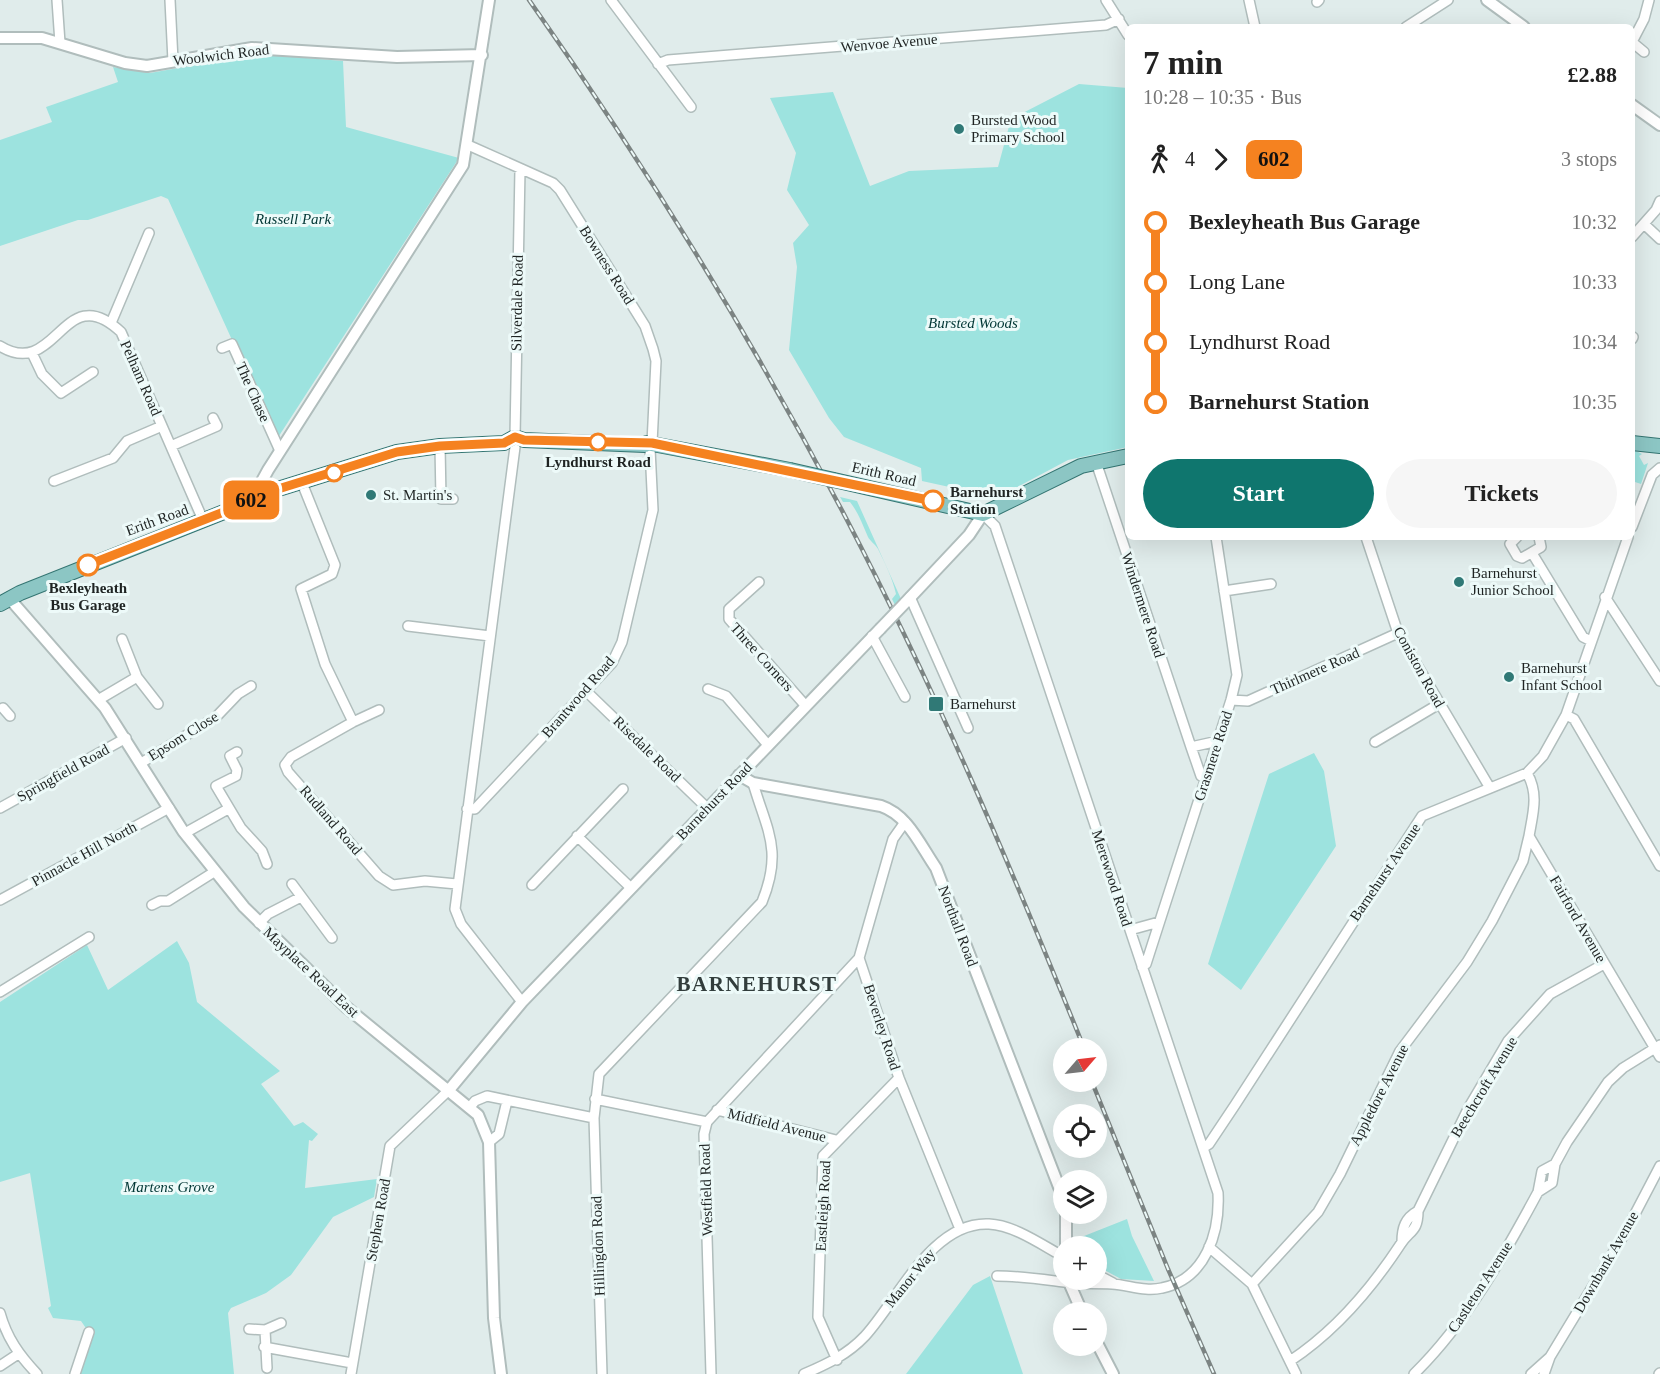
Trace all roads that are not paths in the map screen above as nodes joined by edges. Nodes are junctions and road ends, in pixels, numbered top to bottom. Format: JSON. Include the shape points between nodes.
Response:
{"nodes":[{"id":1,"x":57,"y":0,"type":"edge"},
{"id":2,"x":170,"y":0,"type":"edge"},
{"id":3,"x":489,"y":0,"type":"edge"},
{"id":4,"x":611,"y":0,"type":"edge"},
{"id":5,"x":1106,"y":0,"type":"edge"},
{"id":6,"x":1250,"y":0,"type":"edge"},
{"id":7,"x":1448,"y":0,"type":"edge"},
{"id":8,"x":1487,"y":0,"type":"edge"},
{"id":9,"x":1649,"y":0,"type":"edge"},
{"id":10,"x":1119,"y":19,"type":"junction"},
{"id":11,"x":1254,"y":24,"type":"edge"},
{"id":12,"x":1411,"y":24,"type":"edge"},
{"id":13,"x":1520,"y":24,"type":"edge"},
{"id":14,"x":1125,"y":30,"type":"edge"},
{"id":15,"x":1635,"y":36,"type":"edge"},
{"id":16,"x":0,"y":38,"type":"edge"},
{"id":17,"x":60,"y":44,"type":"junction"},
{"id":18,"x":1635,"y":44,"type":"edge"},
{"id":19,"x":1644,"y":52,"type":"dead end"},
{"id":20,"x":482,"y":55,"type":"junction"},
{"id":21,"x":173,"y":61,"type":"junction"},
{"id":22,"x":658,"y":64,"type":"junction"},
{"id":23,"x":691,"y":107,"type":"dead end"},
{"id":24,"x":1635,"y":107,"type":"edge"},
{"id":25,"x":1660,"y":125,"type":"edge"},
{"id":26,"x":468,"y":145,"type":"junction"},
{"id":27,"x":520,"y":169,"type":"junction"},
{"id":28,"x":1660,"y":201,"type":"edge"},
{"id":29,"x":1644,"y":224,"type":"junction"},
{"id":30,"x":149,"y":234,"type":"dead end"},
{"id":31,"x":1635,"y":234,"type":"edge"},
{"id":32,"x":1660,"y":239,"type":"edge"},
{"id":33,"x":111,"y":323,"type":"junction"},
{"id":34,"x":0,"y":346,"type":"edge"},
{"id":35,"x":222,"y":348,"type":"dead end"},
{"id":36,"x":32,"y":353,"type":"junction"},
{"id":37,"x":93,"y":372,"type":"dead end"},
{"id":38,"x":213,"y":418,"type":"dead end"},
{"id":39,"x":162,"y":426,"type":"junction"},
{"id":40,"x":514,"y":442,"type":"junction"},
{"id":41,"x":1635,"y":443,"type":"edge"},
{"id":42,"x":171,"y":446,"type":"junction"},
{"id":43,"x":440,"y":446,"type":"junction"},
{"id":44,"x":651,"y":446,"type":"junction"},
{"id":45,"x":1660,"y":446,"type":"edge"},
{"id":46,"x":280,"y":451,"type":"junction"},
{"id":47,"x":1125,"y":457,"type":"edge"},
{"id":48,"x":1096,"y":462,"type":"junction"},
{"id":49,"x":1660,"y":468,"type":"edge"},
{"id":50,"x":54,"y":481,"type":"dead end"},
{"id":51,"x":302,"y":483,"type":"junction"},
{"id":52,"x":262,"y":494,"type":"junction"},
{"id":53,"x":453,"y":499,"type":"dead end"},
{"id":54,"x":983,"y":514,"type":"junction"},
{"id":55,"x":1635,"y":519,"type":"edge"},
{"id":56,"x":203,"y":520,"type":"junction"},
{"id":57,"x":1216,"y":540,"type":"edge"},
{"id":58,"x":1367,"y":540,"type":"edge"},
{"id":59,"x":1514,"y":540,"type":"edge"},
{"id":60,"x":1540,"y":540,"type":"edge"},
{"id":61,"x":1627,"y":540,"type":"edge"},
{"id":62,"x":1532,"y":553,"type":"junction"},
{"id":63,"x":759,"y":582,"type":"dead end"},
{"id":64,"x":1271,"y":584,"type":"dead end"},
{"id":65,"x":1224,"y":591,"type":"junction"},
{"id":66,"x":1605,"y":597,"type":"junction"},
{"id":67,"x":3,"y":598,"type":"edge"},
{"id":68,"x":907,"y":600,"type":"junction"},
{"id":69,"x":408,"y":626,"type":"dead end"},
{"id":70,"x":876,"y":632,"type":"junction"},
{"id":71,"x":1398,"y":633,"type":"junction"},
{"id":72,"x":490,"y":636,"type":"junction"},
{"id":73,"x":122,"y":639,"type":"dead end"},
{"id":74,"x":1591,"y":641,"type":"junction"},
{"id":75,"x":137,"y":677,"type":"junction"},
{"id":76,"x":1659,"y":679,"type":"edge"},
{"id":77,"x":251,"y":686,"type":"dead end"},
{"id":78,"x":708,"y":689,"type":"dead end"},
{"id":79,"x":586,"y":691,"type":"junction"},
{"id":80,"x":905,"y":697,"type":"dead end"},
{"id":81,"x":98,"y":700,"type":"junction"},
{"id":82,"x":1231,"y":700,"type":"junction"},
{"id":83,"x":158,"y":704,"type":"dead end"},
{"id":84,"x":1439,"y":704,"type":"junction"},
{"id":85,"x":805,"y":705,"type":"junction"},
{"id":86,"x":1,"y":708,"type":"edge"},
{"id":87,"x":379,"y":710,"type":"dead end"},
{"id":88,"x":1566,"y":715,"type":"junction"},
{"id":89,"x":10,"y":716,"type":"dead end"},
{"id":90,"x":354,"y":722,"type":"junction"},
{"id":91,"x":968,"y":728,"type":"dead end"},
{"id":92,"x":126,"y":738,"type":"junction"},
{"id":93,"x":1218,"y":741,"type":"junction"},
{"id":94,"x":1375,"y":742,"type":"dead end"},
{"id":95,"x":768,"y":745,"type":"junction"},
{"id":96,"x":1191,"y":747,"type":"junction"},
{"id":97,"x":237,"y":752,"type":"dead end"},
{"id":98,"x":141,"y":763,"type":"junction"},
{"id":99,"x":1527,"y":773,"type":"junction"},
{"id":100,"x":740,"y":775,"type":"junction"},
{"id":101,"x":1205,"y":778,"type":"junction"},
{"id":102,"x":753,"y":783,"type":"junction"},
{"id":103,"x":1490,"y":788,"type":"junction"},
{"id":104,"x":623,"y":789,"type":"dead end"},
{"id":105,"x":0,"y":808,"type":"edge"},
{"id":106,"x":169,"y":808,"type":"junction"},
{"id":107,"x":707,"y":808,"type":"junction"},
{"id":108,"x":228,"y":809,"type":"junction"},
{"id":109,"x":467,"y":809,"type":"junction"},
{"id":110,"x":905,"y":822,"type":"junction"},
{"id":111,"x":185,"y":833,"type":"junction"},
{"id":112,"x":577,"y":836,"type":"junction"},
{"id":113,"x":1529,"y":836,"type":"junction"},
{"id":114,"x":267,"y":864,"type":"dead end"},
{"id":115,"x":1660,"y":866,"type":"edge"},
{"id":116,"x":214,"y":872,"type":"junction"},
{"id":117,"x":292,"y":884,"type":"dead end"},
{"id":118,"x":457,"y":884,"type":"junction"},
{"id":119,"x":532,"y":885,"type":"dead end"},
{"id":120,"x":631,"y":888,"type":"junction"},
{"id":121,"x":299,"y":898,"type":"junction"},
{"id":122,"x":0,"y":900,"type":"edge"},
{"id":123,"x":152,"y":905,"type":"dead end"},
{"id":124,"x":1159,"y":922,"type":"junction"},
{"id":125,"x":259,"y":923,"type":"junction"},
{"id":126,"x":1130,"y":930,"type":"junction"},
{"id":127,"x":89,"y":937,"type":"dead end"},
{"id":128,"x":332,"y":938,"type":"dead end"},
{"id":129,"x":859,"y":958,"type":"junction"},
{"id":130,"x":1604,"y":964,"type":"junction"},
{"id":131,"x":1142,"y":967,"type":"junction"},
{"id":132,"x":0,"y":992,"type":"edge"},
{"id":133,"x":522,"y":1002,"type":"junction"},
{"id":134,"x":1657,"y":1047,"type":"edge"},
{"id":135,"x":1660,"y":1057,"type":"edge"},
{"id":136,"x":899,"y":1078,"type":"junction"},
{"id":137,"x":449,"y":1090,"type":"junction"},
{"id":138,"x":595,"y":1099,"type":"junction"},
{"id":139,"x":507,"y":1101,"type":"junction"},
{"id":140,"x":470,"y":1107,"type":"junction"},
{"id":141,"x":717,"y":1110,"type":"junction"},
{"id":142,"x":594,"y":1118,"type":"junction"},
{"id":143,"x":707,"y":1122,"type":"junction"},
{"id":144,"x":836,"y":1140,"type":"junction"},
{"id":145,"x":489,"y":1142,"type":"junction"},
{"id":146,"x":1203,"y":1148,"type":"junction"},
{"id":147,"x":1660,"y":1166,"type":"edge"},
{"id":148,"x":1053,"y":1171,"type":"edge"},
{"id":149,"x":960,"y":1229,"type":"junction"},
{"id":150,"x":1209,"y":1248,"type":"junction"},
{"id":151,"x":1053,"y":1251,"type":"edge"},
{"id":152,"x":997,"y":1276,"type":"dead end"},
{"id":153,"x":1053,"y":1279,"type":"edge"},
{"id":154,"x":1107,"y":1280,"type":"edge"},
{"id":155,"x":1107,"y":1283,"type":"edge"},
{"id":156,"x":1116,"y":1284,"type":"junction"},
{"id":157,"x":1252,"y":1284,"type":"junction"},
{"id":158,"x":0,"y":1313,"type":"edge"},
{"id":159,"x":281,"y":1323,"type":"dead end"},
{"id":160,"x":249,"y":1329,"type":"dead end"},
{"id":161,"x":265,"y":1330,"type":"junction"},
{"id":162,"x":89,"y":1332,"type":"dead end"},
{"id":163,"x":264,"y":1347,"type":"junction"},
{"id":164,"x":18,"y":1354,"type":"junction"},
{"id":165,"x":1104,"y":1356,"type":"edge"},
{"id":166,"x":1550,"y":1358,"type":"junction"},
{"id":167,"x":837,"y":1359,"type":"junction"},
{"id":168,"x":1290,"y":1361,"type":"junction"},
{"id":169,"x":352,"y":1363,"type":"junction"},
{"id":170,"x":0,"y":1366,"type":"edge"},
{"id":171,"x":267,"y":1368,"type":"dead end"},
{"id":172,"x":37,"y":1374,"type":"edge"},
{"id":173,"x":75,"y":1374,"type":"edge"},
{"id":174,"x":351,"y":1374,"type":"edge"},
{"id":175,"x":501,"y":1374,"type":"edge"},
{"id":176,"x":602,"y":1374,"type":"edge"},
{"id":177,"x":711,"y":1374,"type":"edge"},
{"id":178,"x":804,"y":1374,"type":"edge"},
{"id":179,"x":1113,"y":1374,"type":"edge"},
{"id":180,"x":1296,"y":1374,"type":"edge"},
{"id":181,"x":1414,"y":1374,"type":"edge"},
{"id":182,"x":1531,"y":1374,"type":"edge"},
{"id":183,"x":1544,"y":1374,"type":"edge"}],
"edges":[{"from":1,"to":17,"type":"street"},
{"from":2,"to":21,"type":"street"},
{"from":3,"to":20,"type":"street"},
{"from":4,"to":22,"type":"street"},
{"from":5,"to":10,"type":"street"},
{"from":6,"to":11,"type":"street"},
{"from":7,"to":12,"type":"street"},
{"from":8,"to":13,"type":"street"},
{"from":9,"to":15,"type":"street"},
{"from":10,"to":14,"type":"street"},
{"from":10,"to":22,"type":"street","name":"Wenvoe Avenue","via":[[1106,25],[668,60]]},
{"from":16,"to":17,"type":"street","name":"Woolwich Road","via":[[42,38]]},
{"from":17,"to":21,"type":"street","name":"Woolwich Road","via":[[136,65]]},
{"from":18,"to":19,"type":"street"},
{"from":20,"to":21,"type":"street","name":"Woolwich Road","via":[[397,57],[252,48]]},
{"from":20,"to":26,"type":"street"},
{"from":22,"to":23,"type":"street"},
{"from":24,"to":25,"type":"street"},
{"from":26,"to":27,"type":"street","name":"Bowness Road"},
{"from":26,"to":46,"type":"street","via":[[456,178]]},
{"from":27,"to":40,"type":"street","name":"Silverdale Road"},
{"from":27,"to":44,"type":"street","name":"Bowness Road","via":[[560,190],[645,326],[656,361]]},
{"from":28,"to":29,"type":"street"},
{"from":29,"to":31,"type":"street"},
{"from":29,"to":32,"type":"street"},
{"from":30,"to":33,"type":"street"},
{"from":33,"to":36,"type":"street","name":"Pelham Road","via":[[89,316],[74,319],[46,347]]},
{"from":33,"to":39,"type":"street","name":"Pelham Road","via":[[121,332]]},
{"from":34,"to":36,"type":"street","via":[[21,354]]},
{"from":35,"to":46,"type":"street","name":"The Chase","via":[[232,344]]},
{"from":36,"to":37,"type":"street","via":[[42,374],[61,393]]},
{"from":38,"to":42,"type":"street","via":[[217,426]]},
{"from":39,"to":42,"type":"street","name":"Pelham Road"},
{"from":39,"to":50,"type":"street","via":[[127,441],[113,458]]},
{"from":40,"to":43,"type":"main road","name":"Erith Road"},
{"from":40,"to":44,"type":"main road","name":"Erith Road"},
{"from":40,"to":72,"type":"street"},
{"from":41,"to":45,"type":"main road"},
{"from":42,"to":56,"type":"street","name":"Pelham Road"},
{"from":43,"to":51,"type":"main road","name":"Erith Road","via":[[397,452]]},
{"from":43,"to":53,"type":"street","via":[[441,499]]},
{"from":44,"to":54,"type":"main road","name":"Erith Road","bridge":true,"via":[[790,470]]},
{"from":44,"to":79,"type":"street","name":"Brantwood Road","via":[[652,510],[622,642],[612,663]]},
{"from":46,"to":52,"type":"street","via":[[262,481]]},
{"from":47,"to":48,"type":"main road"},
{"from":48,"to":54,"type":"main road","via":[[1065,472]]},
{"from":48,"to":96,"type":"street","name":"Windermere Road"},
{"from":49,"to":55,"type":"street","via":[[1652,475]]},
{"from":51,"to":52,"type":"main road","name":"Erith Road"},
{"from":51,"to":90,"type":"street","via":[[336,565],[333,574],[301,589],[325,664]]},
{"from":52,"to":56,"type":"main road","name":"Erith Road"},
{"from":54,"to":68,"type":"street","name":"Barnehurst Road","via":[[969,535]]},
{"from":54,"to":126,"type":"street","name":"Merewood Road","via":[[995,526]]},
{"from":56,"to":67,"type":"main road","name":"Erith Road"},
{"from":57,"to":65,"type":"street","name":"Grasmere Road"},
{"from":58,"to":71,"type":"street","name":"Coniston Road"},
{"from":59,"to":62,"type":"street","via":[[1510,544],[1517,556]]},
{"from":60,"to":62,"type":"street","via":[[1541,547]]},
{"from":61,"to":66,"type":"street","name":"Barnehurst Avenue"},
{"from":62,"to":74,"type":"street","via":[[1582,637]]},
{"from":63,"to":85,"type":"street","name":"Three Corners","via":[[729,609],[729,619]]},
{"from":64,"to":65,"type":"street"},
{"from":65,"to":82,"type":"street","name":"Grasmere Road","via":[[1237,675]]},
{"from":66,"to":74,"type":"street","name":"Barnehurst Avenue"},
{"from":66,"to":76,"type":"street"},
{"from":67,"to":81,"type":"street","name":"Mayplace Road East"},
{"from":68,"to":70,"type":"street","name":"Barnehurst Road","bridge":true},
{"from":68,"to":91,"type":"street"},
{"from":69,"to":72,"type":"street"},
{"from":70,"to":80,"type":"street"},
{"from":70,"to":85,"type":"street","name":"Barnehurst Road"},
{"from":71,"to":82,"type":"street","name":"Thirlmere Road","via":[[1248,701]]},
{"from":71,"to":84,"type":"street","name":"Coniston Road"},
{"from":72,"to":109,"type":"street"},
{"from":73,"to":75,"type":"street"},
{"from":74,"to":88,"type":"street","name":"Barnehurst Avenue"},
{"from":75,"to":81,"type":"street"},
{"from":75,"to":83,"type":"street"},
{"from":77,"to":98,"type":"street","name":"Epsom Close","via":[[219,715]]},
{"from":78,"to":95,"type":"street","via":[[726,696]]},
{"from":79,"to":107,"type":"street","name":"Risedale Road"},
{"from":79,"to":109,"type":"street","name":"Brantwood Road","via":[[475,809]]},
{"from":81,"to":92,"type":"street","name":"Mayplace Road East"},
{"from":82,"to":93,"type":"street","name":"Grasmere Road"},
{"from":84,"to":94,"type":"street"},
{"from":84,"to":103,"type":"street","name":"Coniston Road"},
{"from":85,"to":95,"type":"street","name":"Barnehurst Road"},
{"from":86,"to":89,"type":"street"},
{"from":87,"to":90,"type":"street","name":"Rudland Road"},
{"from":88,"to":99,"type":"street","name":"Barnehurst Avenue","via":[[1543,756]]},
{"from":88,"to":115,"type":"street","via":[[1574,719]]},
{"from":90,"to":118,"type":"street","name":"Rudland Road","via":[[291,757],[285,765],[288,772],[379,876],[393,885],[425,881]]},
{"from":92,"to":98,"type":"street","name":"Mayplace Road East"},
{"from":92,"to":105,"type":"street","name":"Springfield Road"},
{"from":93,"to":96,"type":"street"},
{"from":93,"to":101,"type":"street","name":"Grasmere Road"},
{"from":95,"to":100,"type":"street","name":"Barnehurst Road"},
{"from":96,"to":101,"type":"street","name":"Windermere Road"},
{"from":97,"to":108,"type":"street","via":[[231,756],[236,776],[216,786]]},
{"from":98,"to":106,"type":"street","name":"Mayplace Road East"},
{"from":99,"to":103,"type":"street","name":"Barnehurst Avenue"},
{"from":99,"to":113,"type":"street","via":[[1535,786]]},
{"from":100,"to":102,"type":"street","name":"Northall Road"},
{"from":100,"to":107,"type":"street","name":"Barnehurst Road"},
{"from":101,"to":124,"type":"street","name":"Grasmere Road"},
{"from":102,"to":110,"type":"street","name":"Northall Road","via":[[881,806]]},
{"from":102,"to":138,"type":"street","via":[[772,843],[773,865],[762,902],[599,1074]]},
{"from":103,"to":146,"type":"street","name":"Barnehurst Avenue","via":[[1422,816],[1235,1105]]},
{"from":104,"to":112,"type":"street"},
{"from":106,"to":111,"type":"street","name":"Mayplace Road East"},
{"from":106,"to":122,"type":"street","name":"Pinnacle Hill North"},
{"from":107,"to":120,"type":"street","name":"Barnehurst Road"},
{"from":108,"to":111,"type":"street"},
{"from":108,"to":114,"type":"street","via":[[262,851]]},
{"from":109,"to":118,"type":"street"},
{"from":110,"to":129,"type":"street","via":[[893,839]]},
{"from":110,"to":148,"type":"street","name":"Northall Road","via":[[936,868]]},
{"from":111,"to":116,"type":"street","name":"Mayplace Road East"},
{"from":112,"to":119,"type":"street"},
{"from":112,"to":120,"type":"street"},
{"from":113,"to":130,"type":"street","name":"Fairford Avenue"},
{"from":113,"to":157,"type":"street","name":"Appledore Avenue","via":[[1523,861],[1492,921],[1467,962],[1400,1051],[1318,1212]]},
{"from":116,"to":123,"type":"street","via":[[168,901]]},
{"from":116,"to":125,"type":"street","name":"Mayplace Road East"},
{"from":117,"to":121,"type":"street"},
{"from":118,"to":133,"type":"street","via":[[455,909],[461,924]]},
{"from":120,"to":133,"type":"street","name":"Barnehurst Road"},
{"from":121,"to":125,"type":"street"},
{"from":121,"to":128,"type":"street"},
{"from":124,"to":126,"type":"street"},
{"from":124,"to":131,"type":"street","name":"Grasmere Road"},
{"from":125,"to":137,"type":"street","name":"Mayplace Road East","via":[[346,1007]]},
{"from":126,"to":131,"type":"street","name":"Merewood Road"},
{"from":127,"to":132,"type":"street"},
{"from":129,"to":136,"type":"street","name":"Beverley Road"},
{"from":129,"to":141,"type":"street","name":"Westfield Road"},
{"from":130,"to":134,"type":"street","name":"Fairford Avenue"},
{"from":130,"to":168,"type":"street","name":"Beechcroft Avenue","via":[[1550,994],[1508,1041],[1469,1107],[1418,1211],[1402,1229],[1402,1242],[1370,1290]]},
{"from":131,"to":146,"type":"street","name":"Merewood Road"},
{"from":133,"to":137,"type":"street","name":"Barnehurst Road"},
{"from":134,"to":135,"type":"street","name":"Fairford Avenue"},
{"from":134,"to":181,"type":"street","name":"Castleton Avenue","via":[[1623,1068],[1608,1083],[1555,1164],[1542,1171],[1538,1192],[1471,1306]]},
{"from":136,"to":144,"type":"street","name":"Eastleigh Road"},
{"from":136,"to":149,"type":"street","name":"Beverley Road"},
{"from":137,"to":140,"type":"street","name":"Mayplace Road East"},
{"from":137,"to":169,"type":"street","name":"Stephen Road","via":[[390,1146]]},
{"from":138,"to":142,"type":"street"},
{"from":138,"to":143,"type":"street","name":"Midfield Avenue"},
{"from":139,"to":140,"type":"street","via":[[482,1097]]},
{"from":139,"to":142,"type":"street"},
{"from":139,"to":145,"type":"street","via":[[500,1134]]},
{"from":140,"to":145,"type":"street","name":"Mayplace Road East","via":[[485,1127]]},
{"from":141,"to":143,"type":"street","name":"Westfield Road"},
{"from":141,"to":144,"type":"street","name":"Midfield Avenue"},
{"from":142,"to":176,"type":"street","name":"Hillingdon Road"},
{"from":143,"to":177,"type":"street","name":"Westfield Road","via":[[704,1134]]},
{"from":144,"to":167,"type":"street","name":"Eastleigh Road","via":[[823,1156],[818,1317]]},
{"from":145,"to":175,"type":"street","name":"Mayplace Road East","via":[[494,1318]]},
{"from":146,"to":150,"type":"street","name":"Merewood Road","via":[[1218,1193],[1219,1211]]},
{"from":147,"to":166,"type":"street","name":"Downbank Avenue"},
{"from":149,"to":151,"type":"street","name":"Manor Way","via":[[989,1224],[1006,1227]]},
{"from":149,"to":167,"type":"street","name":"Manor Way","via":[[936,1246],[865,1335]]},
{"from":150,"to":156,"type":"street","via":[[1195,1270],[1171,1285],[1148,1289]]},
{"from":150,"to":157,"type":"street"},
{"from":152,"to":153,"type":"street"},
{"from":154,"to":156,"type":"street"},
{"from":155,"to":156,"type":"street"},
{"from":157,"to":168,"type":"street"},
{"from":158,"to":164,"type":"street","via":[[5,1332]]},
{"from":159,"to":161,"type":"street"},
{"from":160,"to":161,"type":"street"},
{"from":161,"to":163,"type":"street"},
{"from":162,"to":173,"type":"street"},
{"from":163,"to":169,"type":"street"},
{"from":163,"to":171,"type":"street"},
{"from":164,"to":170,"type":"street"},
{"from":164,"to":172,"type":"street"},
{"from":165,"to":179,"type":"street"},
{"from":166,"to":182,"type":"street","name":"Downbank Avenue"},
{"from":166,"to":183,"type":"street","name":"Downbank Avenue"},
{"from":167,"to":178,"type":"street","name":"Manor Way"},
{"from":168,"to":180,"type":"street"},
{"from":169,"to":174,"type":"street","name":"Stephen Road"}]}
